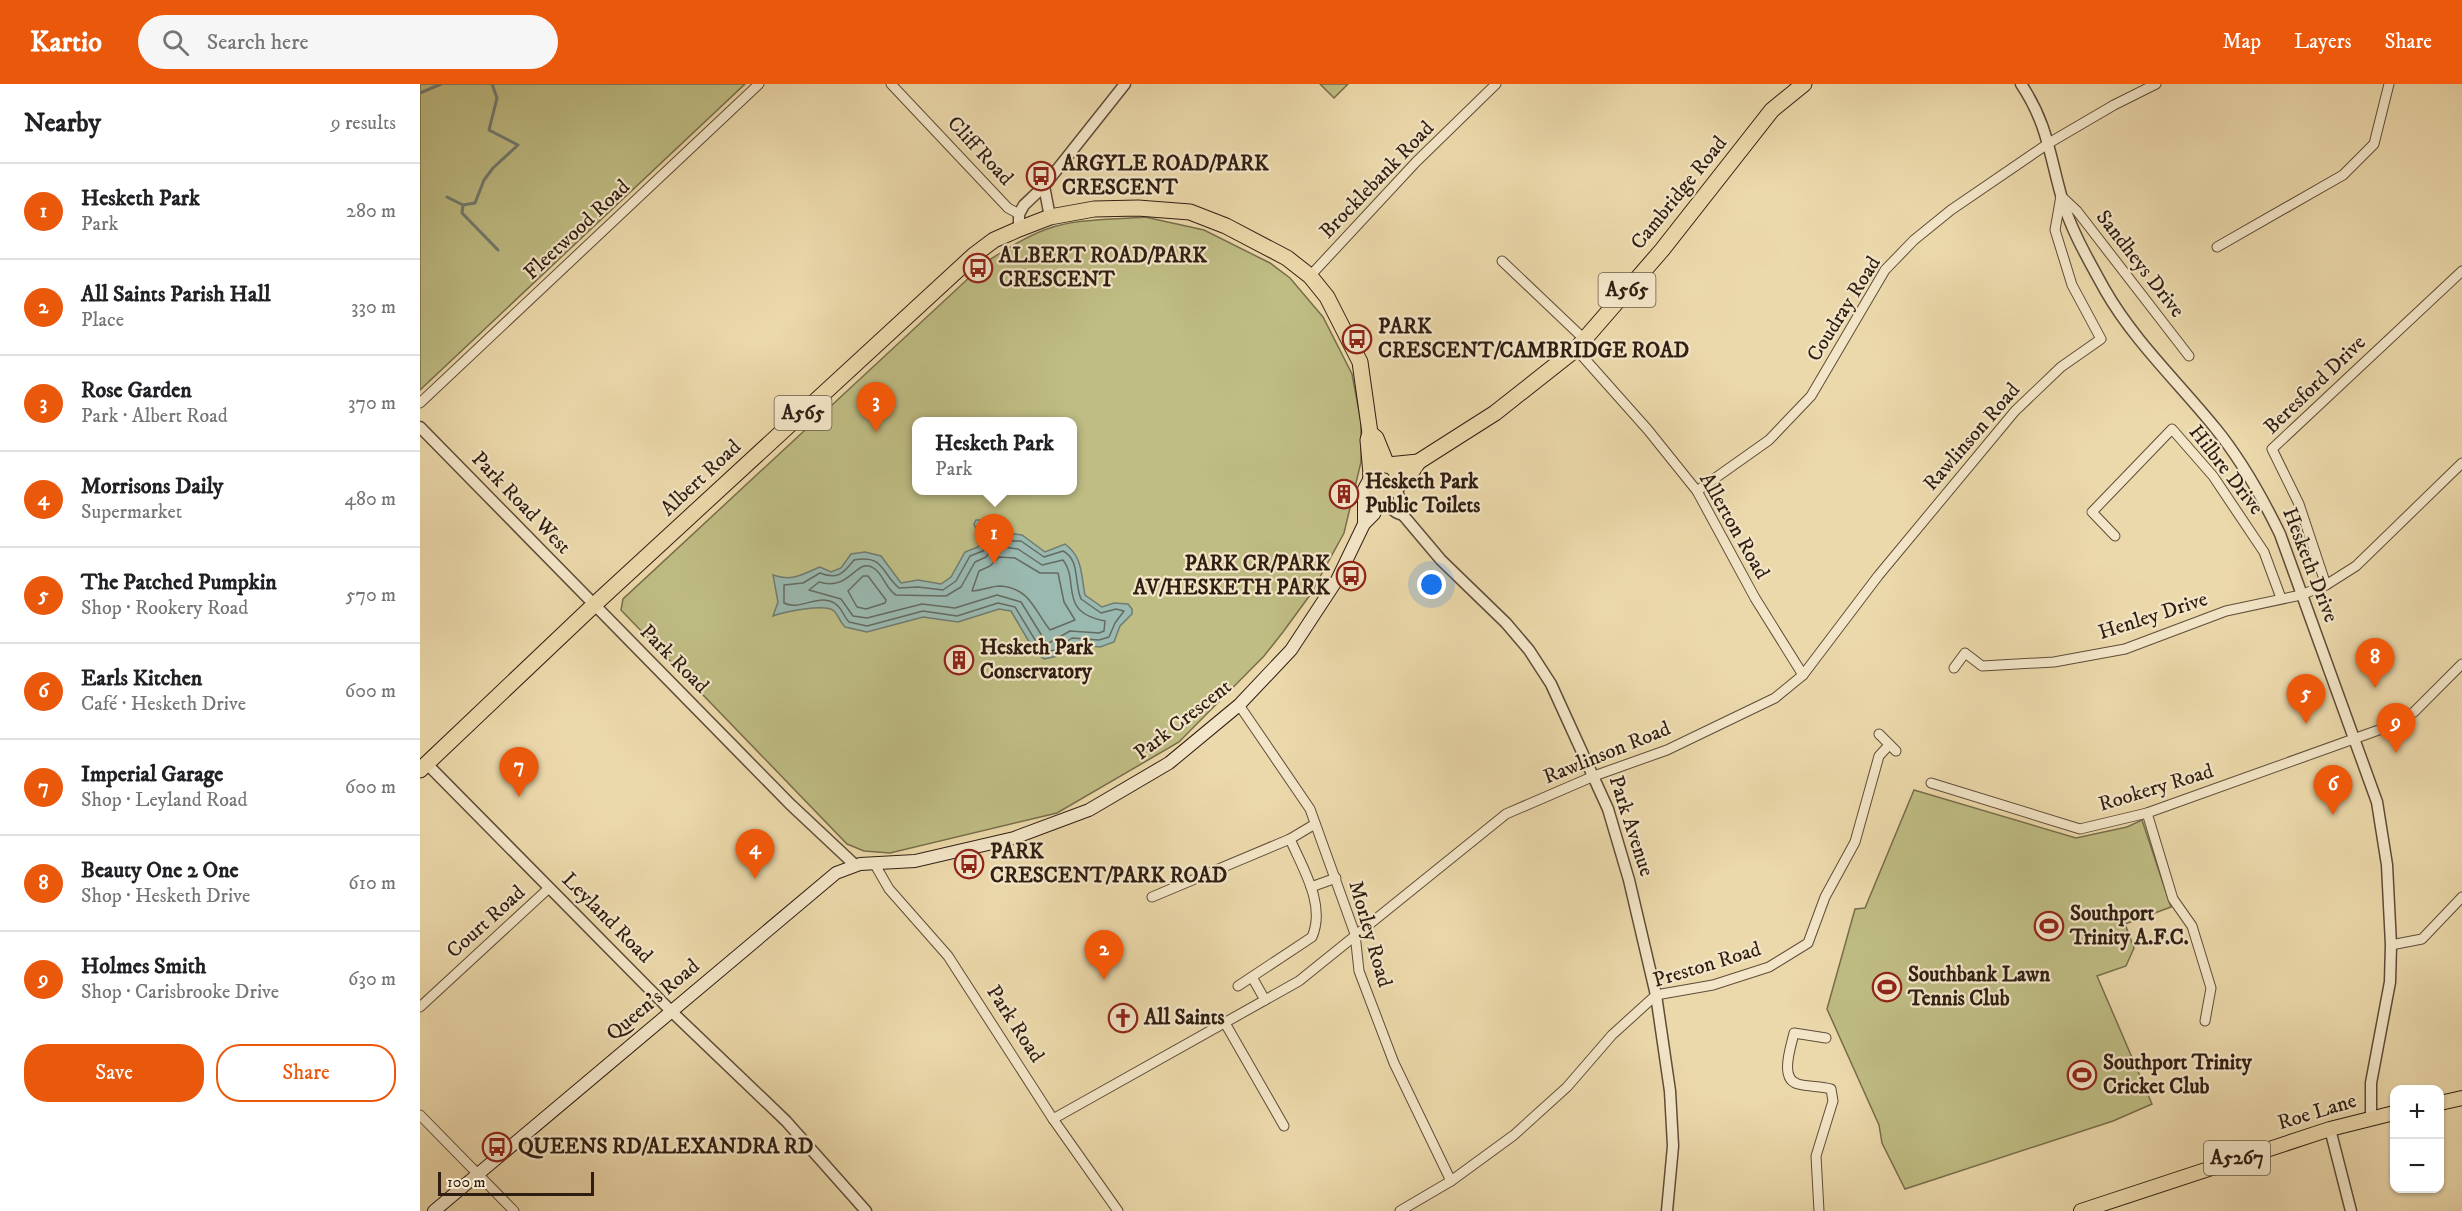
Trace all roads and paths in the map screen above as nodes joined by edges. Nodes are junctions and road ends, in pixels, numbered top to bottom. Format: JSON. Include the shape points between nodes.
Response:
{"nodes":[{"id":1,"x":759,"y":84,"type":"edge"},
{"id":2,"x":891,"y":84,"type":"edge"},
{"id":3,"x":1125,"y":84,"type":"edge"},
{"id":4,"x":1496,"y":84,"type":"edge"},
{"id":5,"x":1804,"y":84,"type":"edge"},
{"id":6,"x":2021,"y":84,"type":"edge"},
{"id":7,"x":2156,"y":84,"type":"edge"},
{"id":8,"x":2389,"y":84,"type":"edge"},
{"id":9,"x":2049,"y":144,"type":"junction"},
{"id":10,"x":1044,"y":186,"type":"junction"},
{"id":11,"x":2061,"y":196,"type":"junction"},
{"id":12,"x":1050,"y":217,"type":"junction"},
{"id":13,"x":1019,"y":221,"type":"junction"},
{"id":14,"x":2217,"y":247,"type":"dead end"},
{"id":15,"x":1502,"y":261,"type":"dead end"},
{"id":16,"x":2462,"y":271,"type":"edge"},
{"id":17,"x":1310,"y":276,"type":"junction"},
{"id":18,"x":1580,"y":344,"type":"junction"},
{"id":19,"x":2189,"y":356,"type":"dead end"},
{"id":20,"x":420,"y":402,"type":"edge"},
{"id":21,"x":420,"y":427,"type":"edge"},
{"id":22,"x":1370,"y":432,"type":"junction"},
{"id":23,"x":1418,"y":462,"type":"junction"},
{"id":24,"x":2462,"y":463,"type":"edge"},
{"id":25,"x":1387,"y":465,"type":"junction"},
{"id":26,"x":1370,"y":476,"type":"junction"},
{"id":27,"x":1390,"y":488,"type":"junction"},
{"id":28,"x":1697,"y":491,"type":"junction"},
{"id":29,"x":1364,"y":524,"type":"junction"},
{"id":30,"x":2115,"y":536,"type":"dead end"},
{"id":31,"x":2326,"y":585,"type":"junction"},
{"id":32,"x":2301,"y":595,"type":"junction"},
{"id":33,"x":2281,"y":598,"type":"junction"},
{"id":34,"x":594,"y":606,"type":"junction"},
{"id":35,"x":2462,"y":664,"type":"edge"},
{"id":36,"x":1954,"y":668,"type":"dead end"},
{"id":37,"x":1803,"y":675,"type":"junction"},
{"id":38,"x":1239,"y":705,"type":"junction"},
{"id":39,"x":1879,"y":734,"type":"dead end"},
{"id":40,"x":2354,"y":738,"type":"junction"},
{"id":41,"x":422,"y":763,"type":"edge"},
{"id":42,"x":1594,"y":776,"type":"junction"},
{"id":43,"x":1931,"y":783,"type":"dead end"},
{"id":44,"x":2147,"y":813,"type":"junction"},
{"id":45,"x":1316,"y":824,"type":"junction"},
{"id":46,"x":1290,"y":839,"type":"junction"},
{"id":47,"x":915,"y":861,"type":"joint"},
{"id":48,"x":874,"y":863,"type":"junction"},
{"id":49,"x":855,"y":866,"type":"junction"},
{"id":50,"x":1336,"y":878,"type":"junction"},
{"id":51,"x":1311,"y":887,"type":"junction"},
{"id":52,"x":549,"y":888,"type":"junction"},
{"id":53,"x":1152,"y":897,"type":"dead end"},
{"id":54,"x":2462,"y":897,"type":"edge"},
{"id":55,"x":1355,"y":934,"type":"junction"},
{"id":56,"x":2391,"y":945,"type":"junction"},
{"id":57,"x":1252,"y":977,"type":"junction"},
{"id":58,"x":1238,"y":986,"type":"dead end"},
{"id":59,"x":1656,"y":995,"type":"junction"},
{"id":60,"x":1265,"y":1000,"type":"junction"},
{"id":61,"x":420,"y":1007,"type":"edge"},
{"id":62,"x":671,"y":1011,"type":"junction"},
{"id":63,"x":2205,"y":1021,"type":"dead end"},
{"id":64,"x":1225,"y":1023,"type":"junction"},
{"id":65,"x":1826,"y":1038,"type":"dead end"},
{"id":66,"x":2462,"y":1098,"type":"edge"},
{"id":67,"x":2444,"y":1102,"type":"edge"},
{"id":68,"x":2390,"y":1114,"type":"edge"},
{"id":69,"x":420,"y":1115,"type":"edge"},
{"id":70,"x":2371,"y":1118,"type":"junction"},
{"id":71,"x":1053,"y":1119,"type":"junction"},
{"id":72,"x":1284,"y":1126,"type":"dead end"},
{"id":73,"x":2330,"y":1129,"type":"junction"},
{"id":74,"x":477,"y":1174,"type":"junction"},
{"id":75,"x":1451,"y":1181,"type":"junction"},
{"id":76,"x":434,"y":1211,"type":"edge"},
{"id":77,"x":514,"y":1211,"type":"edge"},
{"id":78,"x":866,"y":1211,"type":"edge"},
{"id":79,"x":1118,"y":1211,"type":"edge"},
{"id":80,"x":1400,"y":1211,"type":"edge"},
{"id":81,"x":1667,"y":1211,"type":"edge"},
{"id":82,"x":1819,"y":1211,"type":"edge"},
{"id":83,"x":2081,"y":1211,"type":"edge"},
{"id":84,"x":2351,"y":1211,"type":"edge"}],
"edges":[{"from":1,"to":20,"type":"street","name":"Fleetwood Road"},
{"from":2,"to":13,"type":"street","name":"Cliff Road"},
{"from":3,"to":10,"type":"street"},
{"from":4,"to":17,"type":"street","name":"Brocklebank Road","via":[[1416,162]]},
{"from":5,"to":18,"type":"highway","name":"Cambridge Road","number":"A565","via":[[1772,110],[1662,250]]},
{"from":6,"to":9,"type":"street","name":"Hesketh Drive","via":[[2041,119]]},
{"from":7,"to":9,"type":"street","name":"Coudray Road"},
{"from":8,"to":14,"type":"street","via":[[2374,144],[2343,176]]},
{"from":9,"to":11,"type":"street","name":"Hesketh Drive"},
{"from":9,"to":28,"type":"street","name":"Coudray Road","via":[[1951,210],[1914,240],[1885,270],[1811,396],[1769,440]]},
{"from":10,"to":12,"type":"street"},
{"from":10,"to":13,"type":"street","via":[[1031,196]]},
{"from":11,"to":19,"type":"street","name":"Sandheys Drive"},
{"from":11,"to":32,"type":"street","name":"Hesketh Drive","via":[[2106,292],[2138,337],[2217,430],[2264,500]]},
{"from":11,"to":37,"type":"street","name":"Rawlinson Road","via":[[2055,230],[2072,285],[2101,339],[2061,367],[2015,411],[1878,576]]},
{"from":12,"to":13,"type":"highway","name":"Park Crescent","number":"A565"},
{"from":12,"to":17,"type":"highway","name":"Park Crescent","number":"A565","via":[[1094,209],[1190,212],[1258,242]]},
{"from":13,"to":34,"type":"highway","name":"Albert Road","number":"A565","via":[[974,255]]},
{"from":15,"to":18,"type":"street","name":"Allerton Road"},
{"from":16,"to":31,"type":"street","name":"Beresford Drive","via":[[2272,449],[2299,504]]},
{"from":17,"to":22,"type":"highway","name":"Park Crescent","number":"A565","via":[[1327,297],[1360,362]]},
{"from":18,"to":23,"type":"highway","name":"Cambridge Road","number":"A565","via":[[1496,413]]},
{"from":18,"to":28,"type":"street","name":"Allerton Road"},
{"from":21,"to":34,"type":"street","name":"Park Road West"},
{"from":22,"to":25,"type":"highway","name":"Park Crescent","number":"A565"},
{"from":22,"to":26,"type":"highway","name":"Park Crescent","number":"A565"},
{"from":23,"to":25,"type":"highway","name":"Cambridge Road","number":"A565"},
{"from":23,"to":27,"type":"highway","name":"Cambridge Road","number":"A565","via":[[1413,471]]},
{"from":24,"to":31,"type":"street","name":"Henley Drive","via":[[2356,566]]},
{"from":25,"to":26,"type":"highway","number":"A565","via":[[1378,465]]},
{"from":25,"to":27,"type":"highway","number":"A565","via":[[1397,472]]},
{"from":26,"to":27,"type":"highway","via":[[1373,486]]},
{"from":26,"to":29,"type":"main road","name":"Park Crescent","via":[[1364,489]]},
{"from":27,"to":29,"type":"main road","name":"Park Crescent"},
{"from":27,"to":42,"type":"street","name":"Park Avenue","via":[[1402,515],[1529,650],[1551,684]]},
{"from":28,"to":37,"type":"street","name":"Allerton Road","via":[[1755,598]]},
{"from":29,"to":38,"type":"main road","name":"Park Crescent","via":[[1337,580],[1292,650]]},
{"from":30,"to":33,"type":"street","name":"Hilbre Drive","via":[[2092,512],[2172,429],[2213,476],[2264,552]]},
{"from":31,"to":32,"type":"street","name":"Henley Drive"},
{"from":32,"to":33,"type":"street","name":"Henley Drive"},
{"from":32,"to":40,"type":"street","name":"Hesketh Drive"},
{"from":33,"to":36,"type":"street","name":"Henley Drive","via":[[2226,611],[2125,649],[2054,662],[1982,666],[1965,653]]},
{"from":34,"to":41,"type":"highway","name":"Albert Road","number":"A565"},
{"from":34,"to":49,"type":"street","name":"Park Road"},
{"from":35,"to":40,"type":"street","name":"Rookery Road","via":[[2414,712],[2387,727]]},
{"from":37,"to":42,"type":"street","name":"Rawlinson Road","via":[[1775,698],[1742,715],[1667,750]]},
{"from":38,"to":45,"type":"street","name":"Morley Road","via":[[1310,809]]},
{"from":38,"to":47,"type":"main road","name":"Park Crescent","via":[[1169,763],[1089,810],[1014,838]]},
{"from":39,"to":59,"type":"street","name":"Preston Road","via":[[1893,748],[1879,756],[1854,842],[1808,943],[1769,967],[1713,985]]},
{"from":40,"to":44,"type":"street","name":"Rookery Road"},
{"from":40,"to":56,"type":"street","name":"Hesketh Drive","via":[[2377,802],[2387,866]]},
{"from":41,"to":52,"type":"street","name":"Leyland Road"},
{"from":42,"to":55,"type":"street","name":"Rawlinson Road","via":[[1506,814]]},
{"from":42,"to":59,"type":"street","name":"Park Avenue","via":[[1626,870]]},
{"from":43,"to":44,"type":"street","name":"Rookery Road","via":[[2080,829]]},
{"from":44,"to":63,"type":"street","via":[[2173,899],[2192,926],[2211,988]]},
{"from":45,"to":46,"type":"street"},
{"from":45,"to":50,"type":"street","name":"Morley Road"},
{"from":46,"to":51,"type":"street"},
{"from":46,"to":53,"type":"street"},
{"from":47,"to":48,"type":"main road","name":"Queen's Road"},
{"from":48,"to":49,"type":"main road","name":"Queen's Road"},
{"from":48,"to":71,"type":"street","name":"Park Road","via":[[889,889],[948,956]]},
{"from":49,"to":62,"type":"main road","name":"Queen's Road","via":[[826,880]]},
{"from":50,"to":51,"type":"street"},
{"from":50,"to":55,"type":"street","name":"Morley Road"},
{"from":51,"to":57,"type":"street","via":[[1317,911],[1312,937]]},
{"from":52,"to":61,"type":"street","name":"Court Road"},
{"from":52,"to":62,"type":"street","name":"Leyland Road"},
{"from":54,"to":56,"type":"street","via":[[2422,939]]},
{"from":55,"to":60,"type":"street","name":"Rawlinson Road","via":[[1299,981]]},
{"from":55,"to":75,"type":"street","name":"Morley Road","via":[[1359,971],[1394,1063]]},
{"from":56,"to":70,"type":"street","name":"Hesketh Drive","via":[[2390,982],[2371,1083]]},
{"from":57,"to":58,"type":"street"},
{"from":57,"to":60,"type":"street"},
{"from":59,"to":75,"type":"street","name":"Preston Road","via":[[1514,1136]]},
{"from":59,"to":81,"type":"street","name":"Park Avenue","via":[[1670,1091],[1673,1146]]},
{"from":60,"to":64,"type":"street","name":"Rawlinson Road"},
{"from":62,"to":74,"type":"main road","name":"Queen's Road"},
{"from":62,"to":78,"type":"street","name":"Leyland Road","via":[[786,1121]]},
{"from":64,"to":71,"type":"street","name":"Rawlinson Road"},
{"from":64,"to":72,"type":"street"},
{"from":65,"to":82,"type":"street","via":[[1794,1033],[1787,1069],[1790,1079],[1797,1084],[1831,1089],[1833,1101],[1816,1156]]},
{"from":66,"to":67,"type":"main road"},
{"from":68,"to":70,"type":"main road","name":"Roe Lane","number":"A5267"},
{"from":69,"to":74,"type":"street"},
{"from":70,"to":73,"type":"main road","name":"Roe Lane","number":"A5267"},
{"from":71,"to":79,"type":"street","name":"Park Road"},
{"from":73,"to":83,"type":"main road","name":"Roe Lane","number":"A5267"},
{"from":73,"to":84,"type":"street"},
{"from":74,"to":76,"type":"main road","name":"Queen's Road"},
{"from":74,"to":77,"type":"street"},
{"from":75,"to":80,"type":"street","name":"Preston Road"}]}
